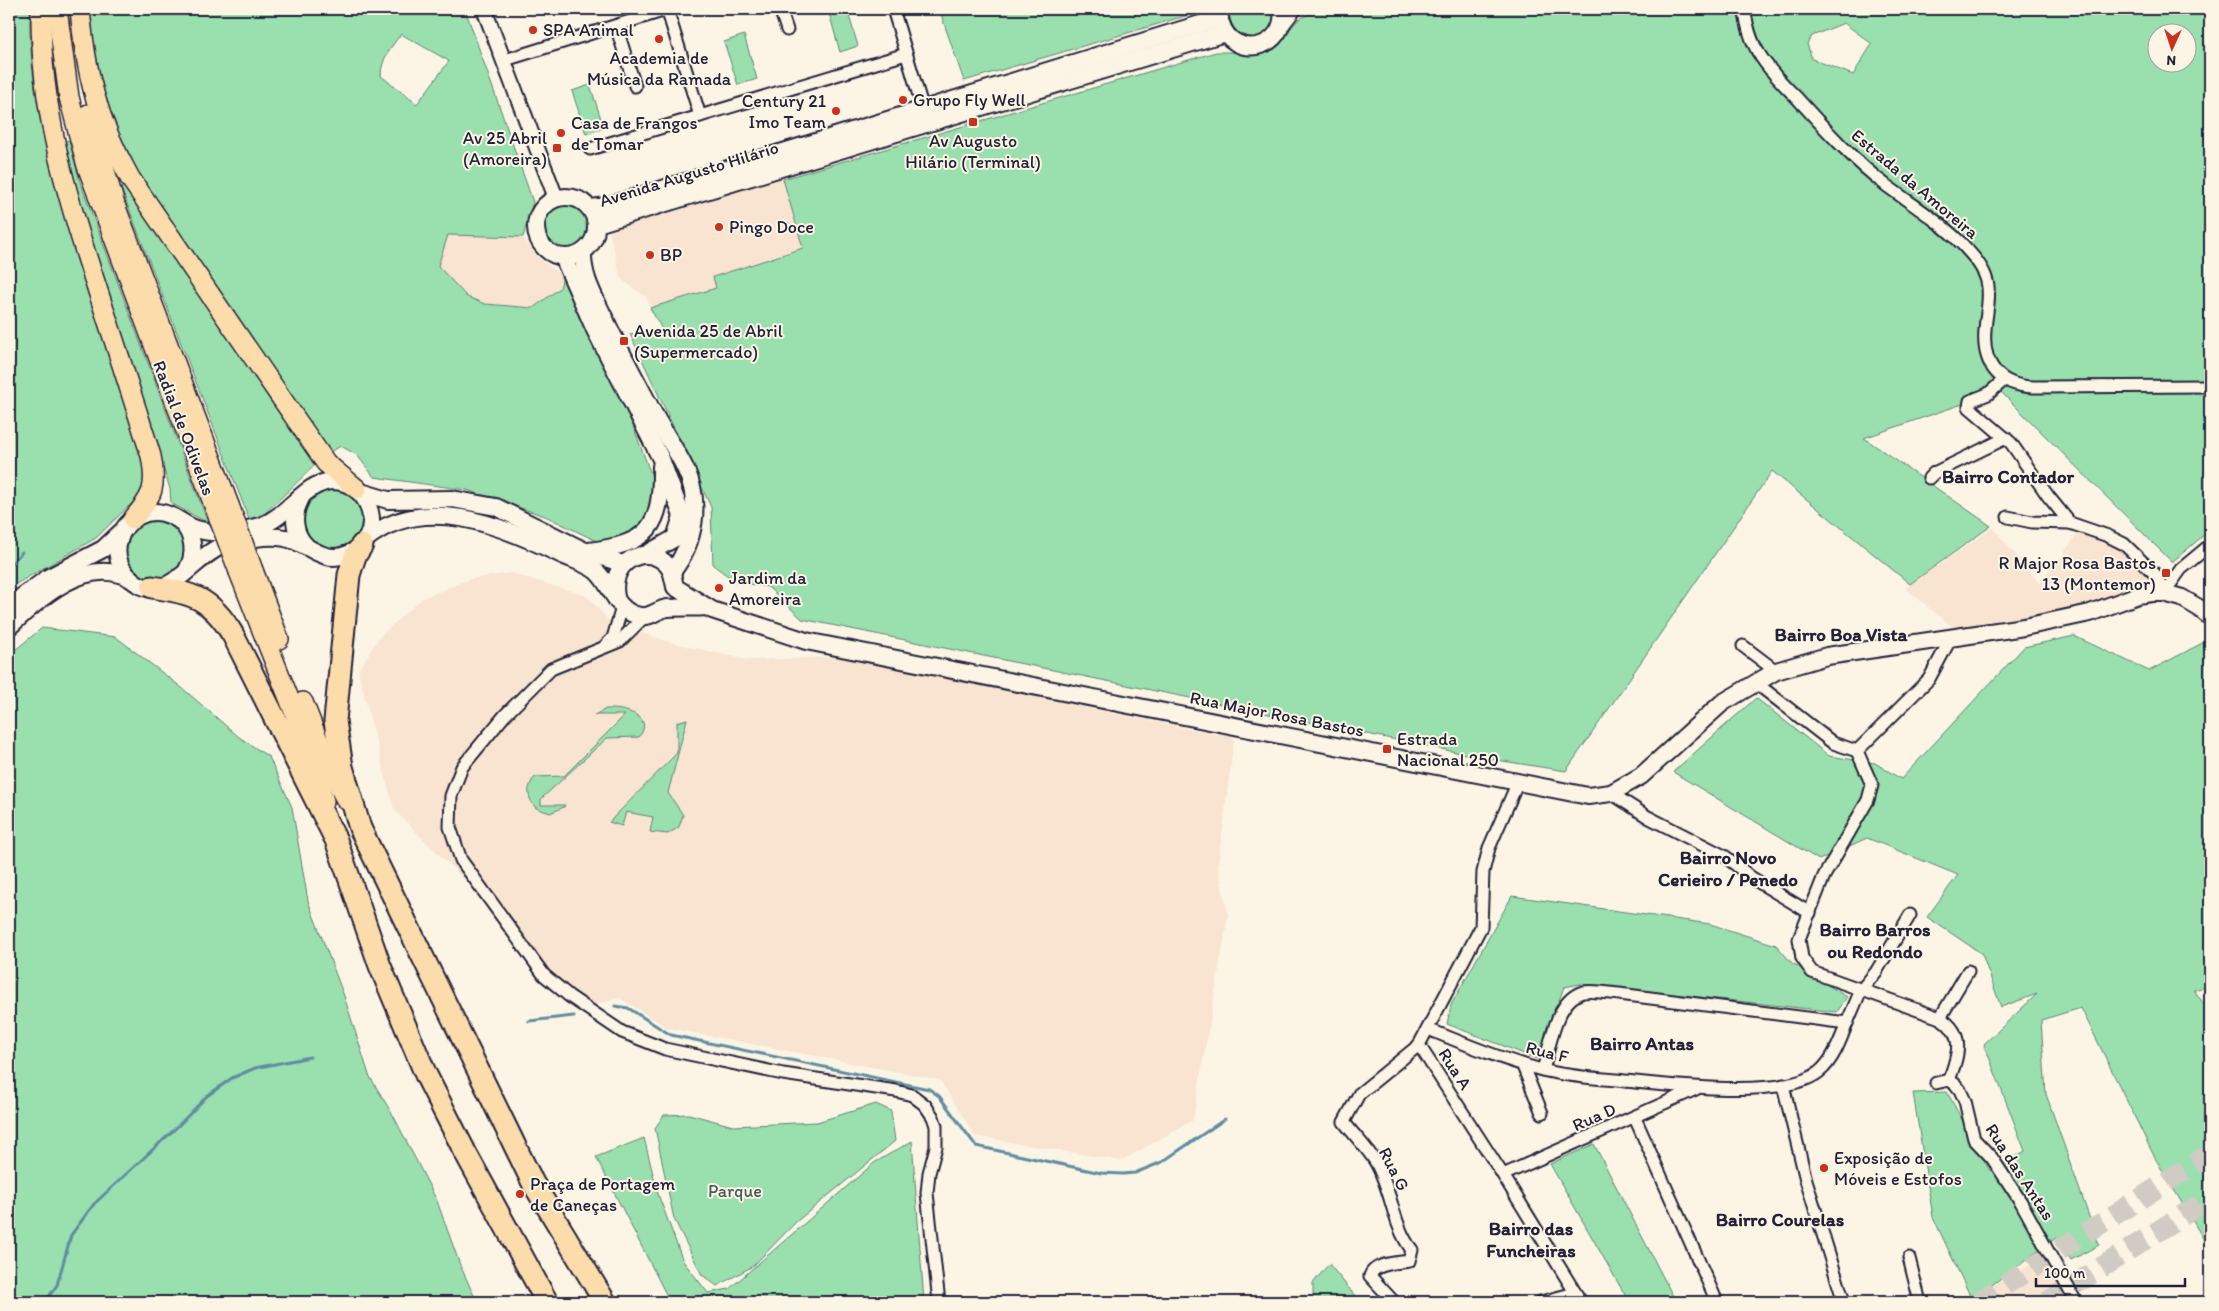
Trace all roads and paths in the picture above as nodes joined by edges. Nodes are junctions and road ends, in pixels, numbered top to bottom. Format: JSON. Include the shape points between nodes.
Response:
{"nodes":[{"id":1,"x":40,"y":9,"type":"edge"},
{"id":2,"x":57,"y":9,"type":"edge"},
{"id":3,"x":72,"y":9,"type":"edge"},
{"id":4,"x":80,"y":9,"type":"edge"},
{"id":5,"x":484,"y":9,"type":"edge"},
{"id":6,"x":668,"y":9,"type":"edge"},
{"id":7,"x":780,"y":9,"type":"edge"},
{"id":8,"x":893,"y":9,"type":"edge"},
{"id":9,"x":1282,"y":9,"type":"edge"},
{"id":10,"x":1296,"y":9,"type":"edge"},
{"id":11,"x":1744,"y":9,"type":"edge"},
{"id":12,"x":1222,"y":20,"type":"edge"},
{"id":13,"x":616,"y":26,"type":"junction"},
{"id":14,"x":787,"y":30,"type":"dead end"},
{"id":15,"x":1278,"y":33,"type":"junction"},
{"id":16,"x":906,"y":54,"type":"junction"},
{"id":17,"x":505,"y":60,"type":"junction"},
{"id":18,"x":635,"y":86,"type":"dead end"},
{"id":19,"x":923,"y":109,"type":"junction"},
{"id":20,"x":700,"y":116,"type":"junction"},
{"id":21,"x":590,"y":149,"type":"dead end"},
{"id":22,"x":556,"y":198,"type":"junction"},
{"id":23,"x":594,"y":216,"type":"junction"},
{"id":24,"x":583,"y":252,"type":"junction"},
{"id":25,"x":563,"y":257,"type":"junction"},
{"id":26,"x":2004,"y":380,"type":"junction"},
{"id":27,"x":2210,"y":386,"type":"edge"},
{"id":28,"x":2006,"y":438,"type":"junction"},
{"id":29,"x":661,"y":458,"type":"junction"},
{"id":30,"x":1929,"y":478,"type":"dead end"},
{"id":31,"x":359,"y":490,"type":"junction"},
{"id":32,"x":305,"y":494,"type":"junction"},
{"id":33,"x":222,"y":506,"type":"junction"},
{"id":34,"x":2008,"y":517,"type":"dead end"},
{"id":35,"x":178,"y":520,"type":"junction"},
{"id":36,"x":130,"y":522,"type":"junction"},
{"id":37,"x":2070,"y":522,"type":"junction"},
{"id":38,"x":364,"y":542,"type":"junction"},
{"id":39,"x":2210,"y":545,"type":"edge"},
{"id":40,"x":310,"y":550,"type":"junction"},
{"id":41,"x":585,"y":551,"type":"junction"},
{"id":42,"x":645,"y":555,"type":"junction"},
{"id":43,"x":623,"y":564,"type":"junction"},
{"id":44,"x":246,"y":571,"type":"junction"},
{"id":45,"x":180,"y":578,"type":"junction"},
{"id":46,"x":673,"y":579,"type":"junction"},
{"id":47,"x":73,"y":580,"type":"junction"},
{"id":48,"x":145,"y":585,"type":"junction"},
{"id":49,"x":2164,"y":593,"type":"junction"},
{"id":50,"x":619,"y":602,"type":"junction"},
{"id":51,"x":9,"y":606,"type":"edge"},
{"id":52,"x":707,"y":607,"type":"junction"},
{"id":53,"x":666,"y":608,"type":"junction"},
{"id":54,"x":644,"y":617,"type":"junction"},
{"id":55,"x":2210,"y":617,"type":"edge"},
{"id":56,"x":9,"y":620,"type":"edge"},
{"id":57,"x":9,"y":627,"type":"edge"},
{"id":58,"x":1951,"y":638,"type":"junction"},
{"id":59,"x":1743,"y":646,"type":"dead end"},
{"id":60,"x":602,"y":650,"type":"junction"},
{"id":61,"x":1776,"y":671,"type":"junction"},
{"id":62,"x":1756,"y":683,"type":"junction"},
{"id":63,"x":1857,"y":751,"type":"junction"},
{"id":64,"x":1518,"y":782,"type":"junction"},
{"id":65,"x":1612,"y":793,"type":"junction"},
{"id":66,"x":360,"y":828,"type":"junction"},
{"id":67,"x":336,"y":840,"type":"junction"},
{"id":68,"x":1810,"y":913,"type":"junction"},
{"id":69,"x":1910,"y":915,"type":"dead end"},
{"id":70,"x":1968,"y":971,"type":"dead end"},
{"id":71,"x":1861,"y":990,"type":"junction"},
{"id":72,"x":1940,"y":1018,"type":"junction"},
{"id":73,"x":1847,"y":1023,"type":"junction"},
{"id":74,"x":1428,"y":1030,"type":"junction"},
{"id":75,"x":1419,"y":1045,"type":"junction"},
{"id":76,"x":1522,"y":1064,"type":"junction"},
{"id":77,"x":1543,"y":1070,"type":"junction"},
{"id":78,"x":1949,"y":1080,"type":"junction"},
{"id":79,"x":1936,"y":1083,"type":"dead end"},
{"id":80,"x":1782,"y":1085,"type":"junction"},
{"id":81,"x":1697,"y":1088,"type":"junction"},
{"id":82,"x":1542,"y":1113,"type":"dead end"},
{"id":83,"x":1635,"y":1118,"type":"junction"},
{"id":84,"x":1503,"y":1175,"type":"junction"},
{"id":85,"x":1909,"y":1258,"type":"dead end"},
{"id":86,"x":1578,"y":1298,"type":"edge"},
{"id":87,"x":547,"y":1302,"type":"edge"},
{"id":88,"x":605,"y":1302,"type":"edge"},
{"id":89,"x":939,"y":1302,"type":"edge"},
{"id":90,"x":1394,"y":1302,"type":"edge"},
{"id":91,"x":1541,"y":1302,"type":"edge"},
{"id":92,"x":1717,"y":1302,"type":"edge"},
{"id":93,"x":1844,"y":1302,"type":"edge"},
{"id":94,"x":1920,"y":1302,"type":"edge"},
{"id":95,"x":2076,"y":1302,"type":"edge"}],
"edges":[{"from":1,"to":36,"type":"highway","via":[[42,69],[53,142],[151,456],[153,491]]},
{"from":2,"to":33,"type":"highway","name":"Radial de Odivelas","via":[[66,82],[87,166]]},
{"from":3,"to":33,"type":"highway","name":"Radial de Odivelas","via":[[82,86],[108,185]]},
{"from":4,"to":31,"type":"highway","via":[[91,89],[102,124],[130,178],[326,463]]},
{"from":5,"to":17,"type":"street"},
{"from":6,"to":13,"type":"street"},
{"from":6,"to":20,"type":"street"},
{"from":7,"to":14,"type":"street"},
{"from":8,"to":16,"type":"street"},
{"from":9,"to":15,"type":"main road"},
{"from":10,"to":15,"type":"street"},
{"from":11,"to":26,"type":"street","name":"Estrada da Amoreira","via":[[1755,47],[1832,137],[1886,185],[1932,216],[1979,263],[1988,286],[1986,351],[1992,367]]},
{"from":12,"to":15,"type":"main road","via":[[1239,45],[1248,47],[1266,43]]},
{"from":12,"to":19,"type":"main road","name":"Avenida Augusto Hilário"},
{"from":12,"to":23,"type":"main road","name":"Avenida Augusto Hilário"},
{"from":13,"to":17,"type":"street"},
{"from":13,"to":18,"type":"street"},
{"from":16,"to":19,"type":"street"},
{"from":16,"to":20,"type":"street"},
{"from":17,"to":22,"type":"street"},
{"from":19,"to":23,"type":"main road","name":"Avenida Augusto Hilário","via":[[606,206]]},
{"from":20,"to":21,"type":"street"},
{"from":22,"to":23,"type":"main road","via":[[575,198]]},
{"from":22,"to":25,"type":"main road","via":[[540,211],[536,230],[545,248]]},
{"from":23,"to":24,"type":"main road","via":[[594,240]]},
{"from":24,"to":25,"type":"main road"},
{"from":24,"to":46,"type":"main road","via":[[583,268],[591,290],[632,375],[690,480],[695,510],[689,545]]},
{"from":25,"to":29,"type":"main road","via":[[595,330]]},
{"from":26,"to":27,"type":"street","via":[[2034,388]]},
{"from":26,"to":28,"type":"street","via":[[1988,394],[1970,401],[1968,406]]},
{"from":28,"to":30,"type":"street"},
{"from":28,"to":37,"type":"street"},
{"from":29,"to":41,"type":"main road","via":[[662,480],[657,509],[648,529],[624,545]]},
{"from":29,"to":42,"type":"main road","via":[[682,516],[681,524],[672,541]]},
{"from":31,"to":32,"type":"main road","via":[[329,481],[315,485]]},
{"from":31,"to":38,"type":"main road","via":[[372,516]]},
{"from":31,"to":41,"type":"main road","via":[[388,500],[452,499],[496,507]]},
{"from":32,"to":35,"type":"main road","via":[[278,517],[260,526],[206,532]]},
{"from":32,"to":40,"type":"main road","via":[[296,509],[295,524],[299,538]]},
{"from":33,"to":44,"type":"highway","name":"Radial de Odivelas","bridge":true},
{"from":34,"to":37,"type":"street","via":[[2032,522]]},
{"from":35,"to":36,"type":"main road","via":[[168,514],[154,512]]},
{"from":35,"to":45,"type":"main road","via":[[187,529],[193,546],[190,565]]},
{"from":36,"to":48,"type":"main road","via":[[119,540],[118,554],[124,571]]},
{"from":36,"to":51,"type":"main road","via":[[103,549],[49,577]]},
{"from":37,"to":49,"type":"street","via":[[2124,544],[2156,575]]},
{"from":38,"to":40,"type":"main road","via":[[353,552],[338,557],[322,556]]},
{"from":38,"to":50,"type":"main road","via":[[382,527],[401,519],[440,516],[477,521],[526,537],[596,571]]},
{"from":38,"to":66,"type":"highway","via":[[354,556],[349,575],[335,720],[342,767]]},
{"from":39,"to":49,"type":"street","via":[[2181,569]]},
{"from":40,"to":45,"type":"main road","via":[[282,537],[232,543],[209,553]]},
{"from":41,"to":43,"type":"main road"},
{"from":42,"to":43,"type":"main road","via":[[633,557]]},
{"from":42,"to":46,"type":"main road","via":[[657,558]]},
{"from":43,"to":50,"type":"main road","via":[[614,585]]},
{"from":44,"to":66,"type":"highway","name":"Radial de Odivelas","via":[[327,763]]},
{"from":44,"to":67,"type":"highway","name":"Radial de Odivelas"},
{"from":45,"to":48,"type":"main road","via":[[166,586]]},
{"from":46,"to":52,"type":"main road"},
{"from":46,"to":53,"type":"main road","via":[[672,598]]},
{"from":47,"to":48,"type":"main road","via":[[107,571]]},
{"from":47,"to":56,"type":"main road"},
{"from":47,"to":57,"type":"main road","via":[[43,598]]},
{"from":48,"to":67,"type":"highway","via":[[186,592],[202,599],[218,613]]},
{"from":49,"to":55,"type":"main road","name":"Rua Major Rosa Bastos","via":[[2182,598]]},
{"from":49,"to":58,"type":"main road","name":"Rua Major Rosa Bastos","via":[[2138,596],[2090,613]]},
{"from":50,"to":54,"type":"main road","via":[[632,614]]},
{"from":50,"to":60,"type":"street","via":[[613,638]]},
{"from":52,"to":53,"type":"main road"},
{"from":52,"to":64,"type":"main road","name":"Rua Major Rosa Bastos","via":[[806,641]]},
{"from":53,"to":54,"type":"main road"},
{"from":54,"to":60,"type":"street","via":[[620,641]]},
{"from":58,"to":61,"type":"main road","name":"Rua Major Rosa Bastos","via":[[1828,656]]},
{"from":58,"to":63,"type":"street","via":[[1929,679]]},
{"from":59,"to":61,"type":"street"},
{"from":60,"to":89,"type":"street","via":[[551,669],[505,715],[462,767],[451,796],[450,827],[461,860],[544,975],[622,1032],[665,1049],[783,1074],[896,1091],[912,1095],[925,1105],[933,1116],[938,1136],[927,1193]]},
{"from":61,"to":62,"type":"main road","name":"Rua Major Rosa Bastos"},
{"from":62,"to":63,"type":"street","via":[[1833,743]]},
{"from":62,"to":65,"type":"main road","name":"Rua Major Rosa Bastos","via":[[1722,703],[1641,776]]},
{"from":63,"to":68,"type":"street","via":[[1872,785],[1868,800],[1824,876]]},
{"from":64,"to":65,"type":"main road","name":"Rua Major Rosa Bastos","via":[[1588,796]]},
{"from":64,"to":74,"type":"street","name":"Rua A","via":[[1489,848],[1483,872],[1481,927]]},
{"from":65,"to":68,"type":"street","via":[[1648,817],[1726,857],[1752,878]]},
{"from":66,"to":88,"type":"highway","via":[[533,1183]]},
{"from":67,"to":87,"type":"highway","via":[[380,966],[426,1074]]},
{"from":68,"to":71,"type":"street","via":[[1799,939],[1802,958],[1812,972]]},
{"from":69,"to":71,"type":"street","name":"Rua F","via":[[1876,972]]},
{"from":70,"to":72,"type":"street"},
{"from":71,"to":72,"type":"street"},
{"from":71,"to":73,"type":"street","name":"Rua F"},
{"from":72,"to":78,"type":"street","via":[[1955,1030],[1958,1042]]},
{"from":73,"to":77,"type":"street","via":[[1584,992],[1567,1002]]},
{"from":73,"to":80,"type":"street","name":"Rua F","via":[[1829,1062],[1819,1072]]},
{"from":74,"to":75,"type":"street","name":"Rua A"},
{"from":74,"to":76,"type":"street","name":"Rua F"},
{"from":75,"to":84,"type":"street","name":"Rua A"},
{"from":75,"to":90,"type":"street","name":"Rua G","via":[[1359,1094],[1344,1122],[1375,1161],[1393,1205],[1401,1236],[1412,1250],[1409,1261],[1375,1268],[1371,1272],[1370,1276]]},
{"from":76,"to":77,"type":"street","name":"Rua F"},
{"from":76,"to":82,"type":"street"},
{"from":77,"to":81,"type":"street","name":"Rua F"},
{"from":78,"to":79,"type":"street"},
{"from":78,"to":95,"type":"street","name":"Rua das Antas","via":[[1956,1084],[1965,1101],[1974,1138],[1992,1158],[2021,1202]]},
{"from":80,"to":81,"type":"street","name":"Rua F"},
{"from":80,"to":93,"type":"street","via":[[1806,1180]]},
{"from":81,"to":83,"type":"street","name":"Rua D"},
{"from":83,"to":84,"type":"street","name":"Rua D"},
{"from":83,"to":92,"type":"street"},
{"from":84,"to":86,"type":"street","name":"Rua A"},
{"from":85,"to":94,"type":"street"},
{"from":86,"to":91,"type":"street"}]}
